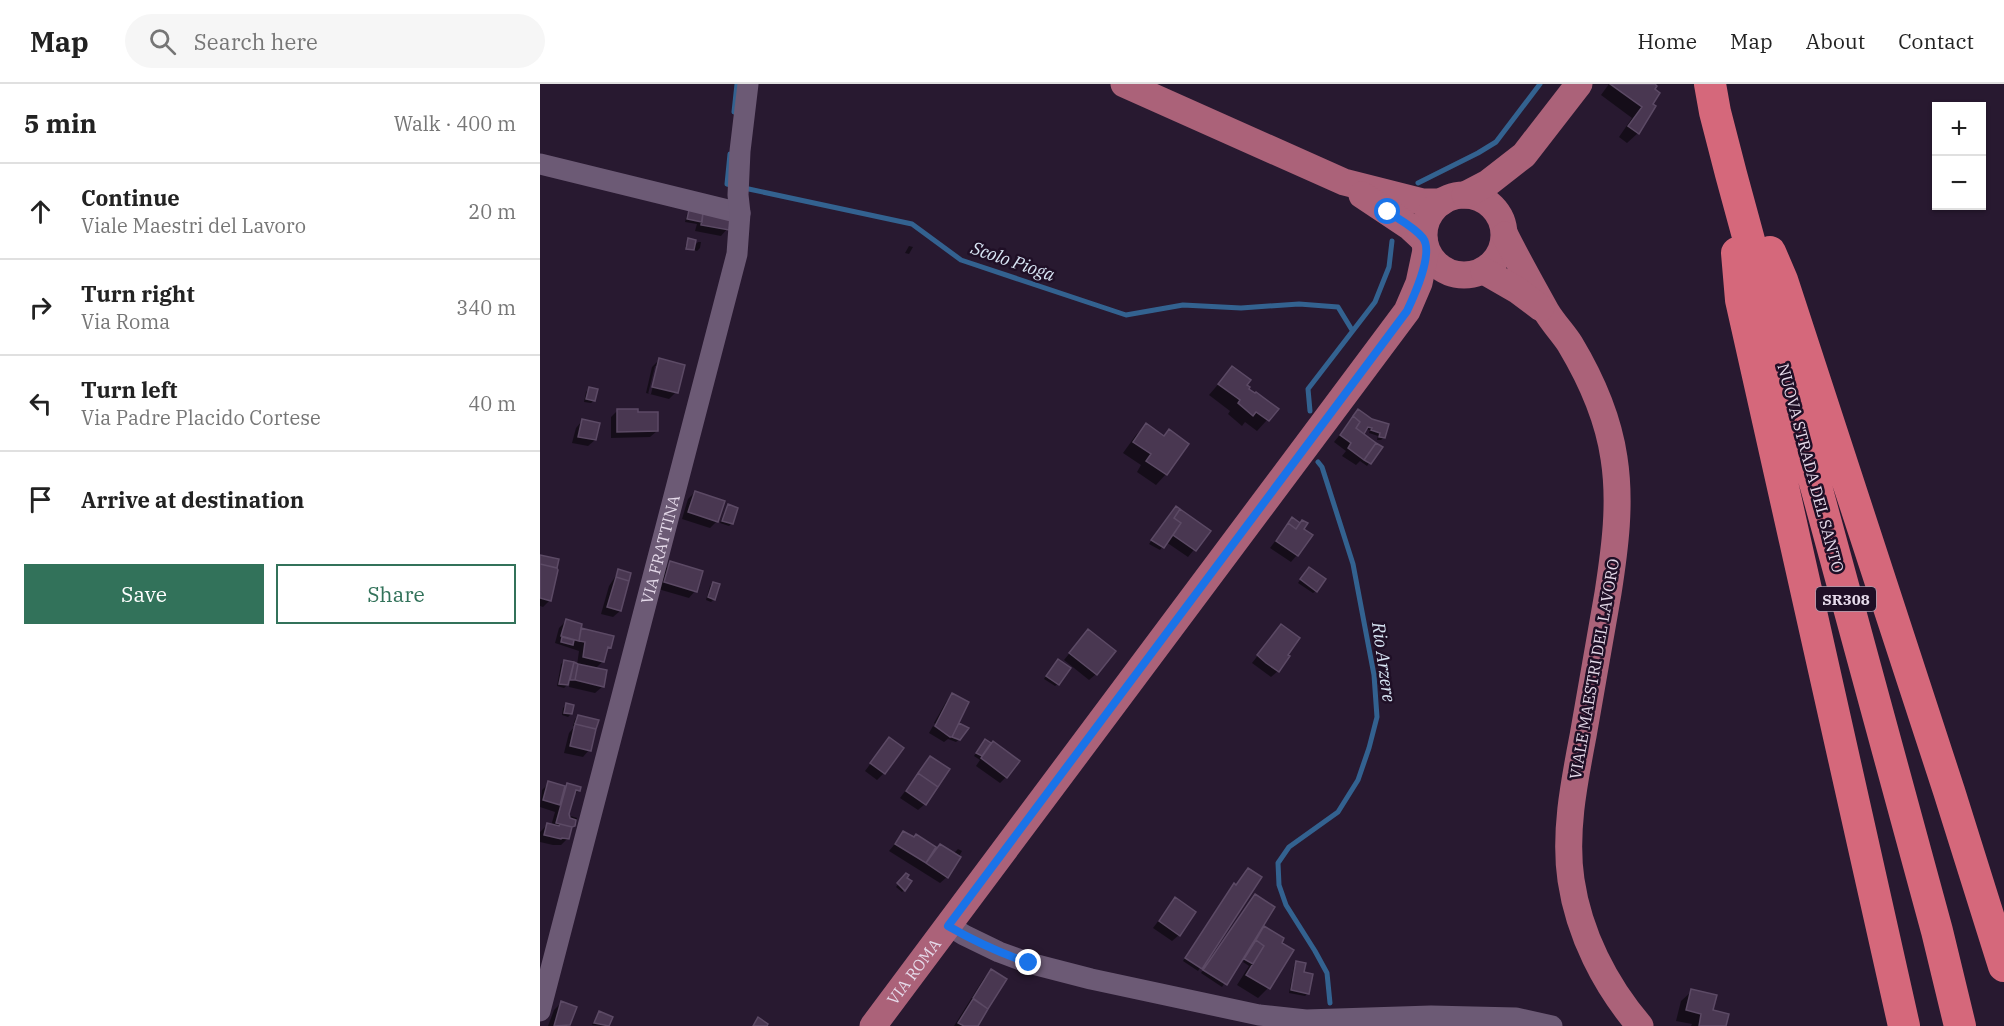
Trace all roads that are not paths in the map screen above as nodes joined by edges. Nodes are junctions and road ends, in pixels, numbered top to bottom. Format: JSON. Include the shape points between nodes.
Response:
{"nodes":[{"id":1,"x":748,"y":84,"type":"edge"},
{"id":2,"x":1124,"y":84,"type":"edge"},
{"id":3,"x":1579,"y":84,"type":"edge"},
{"id":4,"x":1712,"y":98,"type":"edge"},
{"id":5,"x":1524,"y":156,"type":"junction"},
{"id":6,"x":540,"y":164,"type":"edge"},
{"id":7,"x":1731,"y":174,"type":"junction"},
{"id":8,"x":1344,"y":182,"type":"junction"},
{"id":9,"x":739,"y":196,"type":"junction"},
{"id":10,"x":1454,"y":199,"type":"junction"},
{"id":11,"x":1502,"y":226,"type":"junction"},
{"id":12,"x":1425,"y":245,"type":"junction"},
{"id":13,"x":1471,"y":273,"type":"junction"},
{"id":14,"x":1407,"y":311,"type":"junction"},
{"id":15,"x":1547,"y":312,"type":"junction"},
{"id":16,"x":948,"y":926,"type":"junction"},
{"id":17,"x":2004,"y":966,"type":"edge"},
{"id":18,"x":540,"y":1011,"type":"edge"},
{"id":19,"x":1960,"y":1025,"type":"edge"},
{"id":20,"x":873,"y":1026,"type":"edge"},
{"id":21,"x":1552,"y":1026,"type":"edge"},
{"id":22,"x":1640,"y":1026,"type":"edge"},
{"id":23,"x":1904,"y":1026,"type":"edge"}],
"edges":[{"from":1,"to":9,"type":"street","name":"VIA FRATTINA"},
{"from":2,"to":8,"type":"main road"},
{"from":3,"to":5,"type":"main road"},
{"from":4,"to":7,"type":"highway","name":"NUOVA STRADA DEL SANTO","number":"SR308"},
{"from":5,"to":10,"type":"main road","via":[[1488,183]]},
{"from":5,"to":11,"type":"main road"},
{"from":6,"to":9,"type":"street"},
{"from":7,"to":17,"type":"highway","via":[[1782,280]]},
{"from":7,"to":19,"type":"highway","name":"NUOVA STRADA DEL SANTO","number":"SR308"},
{"from":7,"to":23,"type":"highway","via":[[1741,300]]},
{"from":8,"to":10,"type":"main road","via":[[1423,202]]},
{"from":8,"to":12,"type":"main road","via":[[1410,227]]},
{"from":9,"to":18,"type":"street","name":"VIA FRATTINA","via":[[734,266]]},
{"from":10,"to":11,"type":"main road","via":[[1475,197],[1485,201]]},
{"from":10,"to":12,"type":"main road","via":[[1431,212],[1425,225]]},
{"from":11,"to":13,"type":"main road","via":[[1502,250],[1495,262]]},
{"from":11,"to":15,"type":"main road","name":"VIALE MAESTRI DEL LAVORO"},
{"from":12,"to":13,"type":"main road","via":[[1444,271]]},
{"from":12,"to":14,"type":"main road","name":"VIA ROMA","via":[[1419,283]]},
{"from":13,"to":14,"type":"main road","name":"VIA ROMA"},
{"from":13,"to":15,"type":"main road","name":"VIALE MAESTRI DEL LAVORO","via":[[1517,290]]},
{"from":14,"to":16,"type":"main road","name":"VIA ROMA"},
{"from":15,"to":22,"type":"main road","name":"VIALE MAESTRI DEL LAVORO","via":[[1594,390],[1614,457],[1617,494],[1615,549],[1574,783],[1571,880],[1598,963]]},
{"from":16,"to":20,"type":"main road","name":"VIA ROMA"},
{"from":16,"to":21,"type":"street","via":[[1029,963],[1259,1015],[1306,1020],[1516,1018]]}]}
